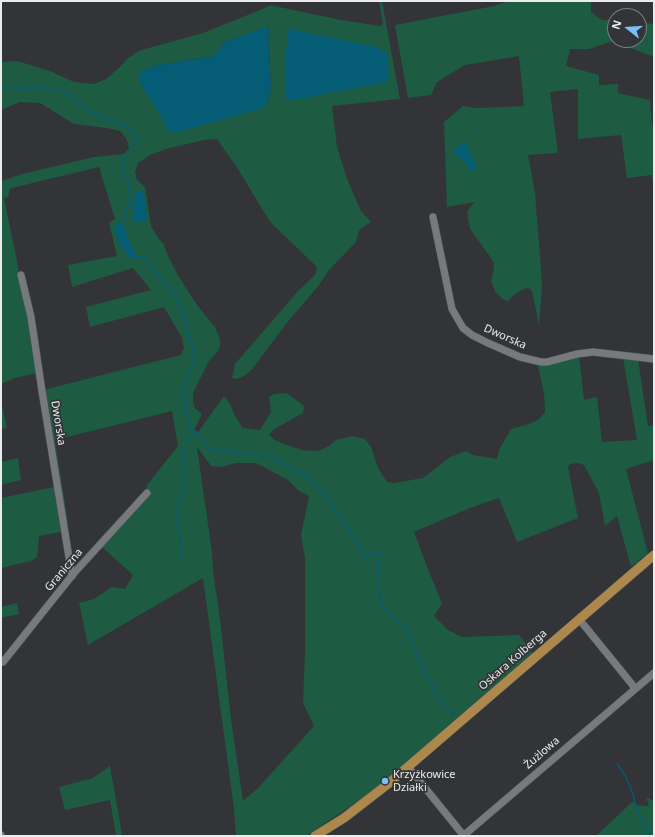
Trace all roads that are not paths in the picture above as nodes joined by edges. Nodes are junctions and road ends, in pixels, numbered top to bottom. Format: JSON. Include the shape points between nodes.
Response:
{"nodes":[{"id":1,"x":433,"y":218,"type":"dead end"},
{"id":2,"x":21,"y":275,"type":"dead end"},
{"id":3,"x":654,"y":359,"type":"edge"},
{"id":4,"x":146,"y":493,"type":"dead end"},
{"id":5,"x":654,"y":554,"type":"edge"},
{"id":6,"x":72,"y":576,"type":"junction"},
{"id":7,"x":579,"y":619,"type":"junction"},
{"id":8,"x":1,"y":662,"type":"edge"},
{"id":9,"x":654,"y":672,"type":"edge"},
{"id":10,"x":635,"y":688,"type":"junction"},
{"id":11,"x":409,"y":768,"type":"junction"},
{"id":12,"x":315,"y":836,"type":"edge"},
{"id":13,"x":464,"y":836,"type":"edge"}],
"edges":[{"from":1,"to":3,"type":"street","name":"Dworska","via":[[452,309],[463,328],[472,335],[520,357],[541,362],[593,352]]},
{"from":2,"to":6,"type":"street","name":"Dworska","via":[[31,317]]},
{"from":4,"to":6,"type":"street","name":"Graniczna"},
{"from":5,"to":7,"type":"main road","name":"Oskara Kolberga"},
{"from":6,"to":8,"type":"street","name":"Graniczna"},
{"from":7,"to":10,"type":"street"},
{"from":7,"to":11,"type":"main road","name":"Oskara Kolberga"},
{"from":9,"to":10,"type":"street","name":"Żużlowa"},
{"from":10,"to":13,"type":"street","name":"Żużlowa"},
{"from":11,"to":12,"type":"main road","name":"Oskara Kolberga","via":[[344,818]]},
{"from":11,"to":13,"type":"street","name":"Żużlowa"}]}
